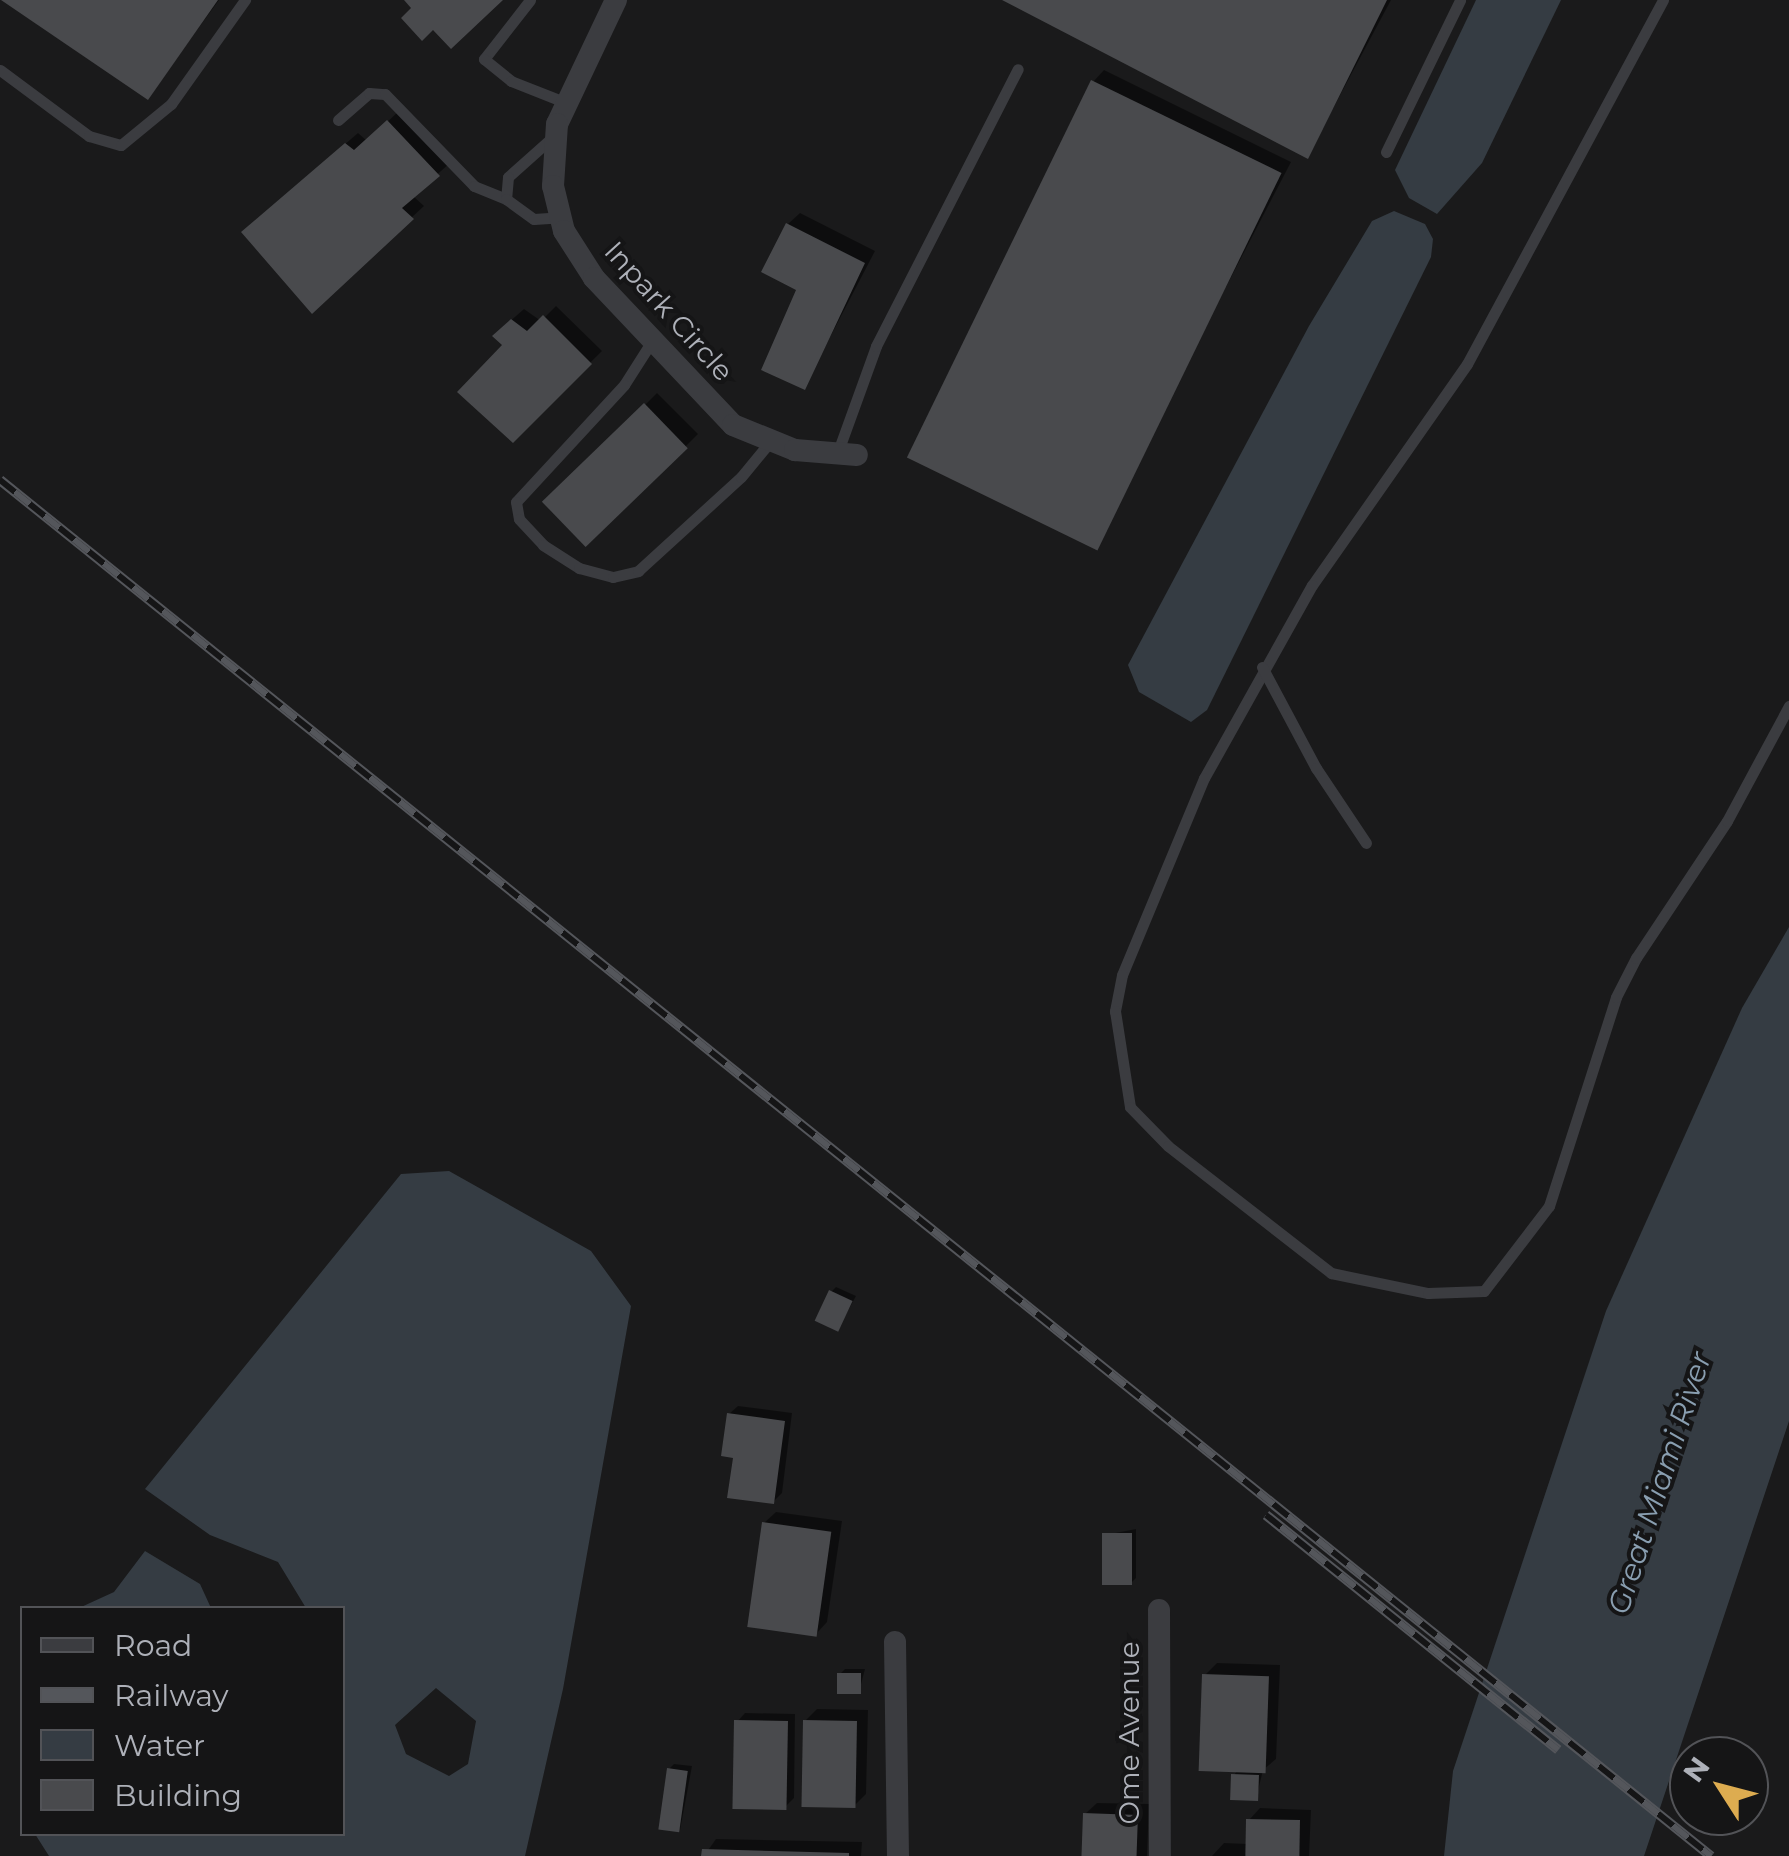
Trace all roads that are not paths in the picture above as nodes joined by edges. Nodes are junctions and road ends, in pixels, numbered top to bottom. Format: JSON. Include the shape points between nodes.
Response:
{"nodes":[{"id":1,"x":245,"y":0,"type":"edge"},
{"id":2,"x":530,"y":0,"type":"edge"},
{"id":3,"x":616,"y":0,"type":"edge"},
{"id":4,"x":1460,"y":0,"type":"edge"},
{"id":5,"x":1664,"y":0,"type":"edge"},
{"id":6,"x":0,"y":70,"type":"edge"},
{"id":7,"x":1018,"y":70,"type":"dead end"},
{"id":8,"x":564,"y":102,"type":"junction"},
{"id":9,"x":338,"y":120,"type":"dead end"},
{"id":10,"x":555,"y":135,"type":"junction"},
{"id":11,"x":1386,"y":152,"type":"dead end"},
{"id":12,"x":506,"y":199,"type":"junction"},
{"id":13,"x":560,"y":217,"type":"junction"},
{"id":14,"x":652,"y":341,"type":"junction"},
{"id":15,"x":769,"y":443,"type":"junction"},
{"id":16,"x":847,"y":454,"type":"joint"},
{"id":17,"x":1262,"y":667,"type":"junction"},
{"id":18,"x":1789,"y":706,"type":"edge"},
{"id":19,"x":1366,"y":844,"type":"dead end"},
{"id":20,"x":1159,"y":1610,"type":"dead end"},
{"id":21,"x":894,"y":1642,"type":"dead end"},
{"id":22,"x":898,"y":1856,"type":"edge"},
{"id":23,"x":1160,"y":1856,"type":"edge"}],
"edges":[{"from":1,"to":6,"type":"lane","via":[[171,104],[121,144],[89,136]]},
{"from":2,"to":8,"type":"lane","via":[[484,59],[511,81]]},
{"from":3,"to":8,"type":"street","name":"Inpark Circle"},
{"from":4,"to":11,"type":"lane"},
{"from":5,"to":17,"type":"lane","via":[[1467,364],[1344,536]]},
{"from":7,"to":16,"type":"lane","via":[[876,346]]},
{"from":8,"to":10,"type":"street","name":"Inpark Circle"},
{"from":9,"to":12,"type":"lane","via":[[370,93],[385,94],[474,186]]},
{"from":10,"to":12,"type":"lane","via":[[508,177]]},
{"from":10,"to":13,"type":"street","name":"Inpark Circle"},
{"from":12,"to":13,"type":"lane","via":[[534,219]]},
{"from":13,"to":14,"type":"street","name":"Inpark Circle","via":[[594,278]]},
{"from":14,"to":15,"type":"street","name":"Inpark Circle","via":[[733,425]]},
{"from":14,"to":15,"type":"lane","via":[[624,384],[516,502],[519,519],[544,545],[596,573],[614,577],[638,570]]},
{"from":15,"to":16,"type":"street","name":"Inpark Circle"},
{"from":17,"to":18,"type":"lane","via":[[1184,820],[1122,975],[1116,1026],[1130,1107],[1168,1146],[1331,1273],[1428,1293],[1484,1290],[1549,1206],[1616,997],[1727,821]]},
{"from":17,"to":19,"type":"lane"},
{"from":20,"to":23,"type":"street","name":"Ome Avenue"},
{"from":21,"to":22,"type":"street"}]}
